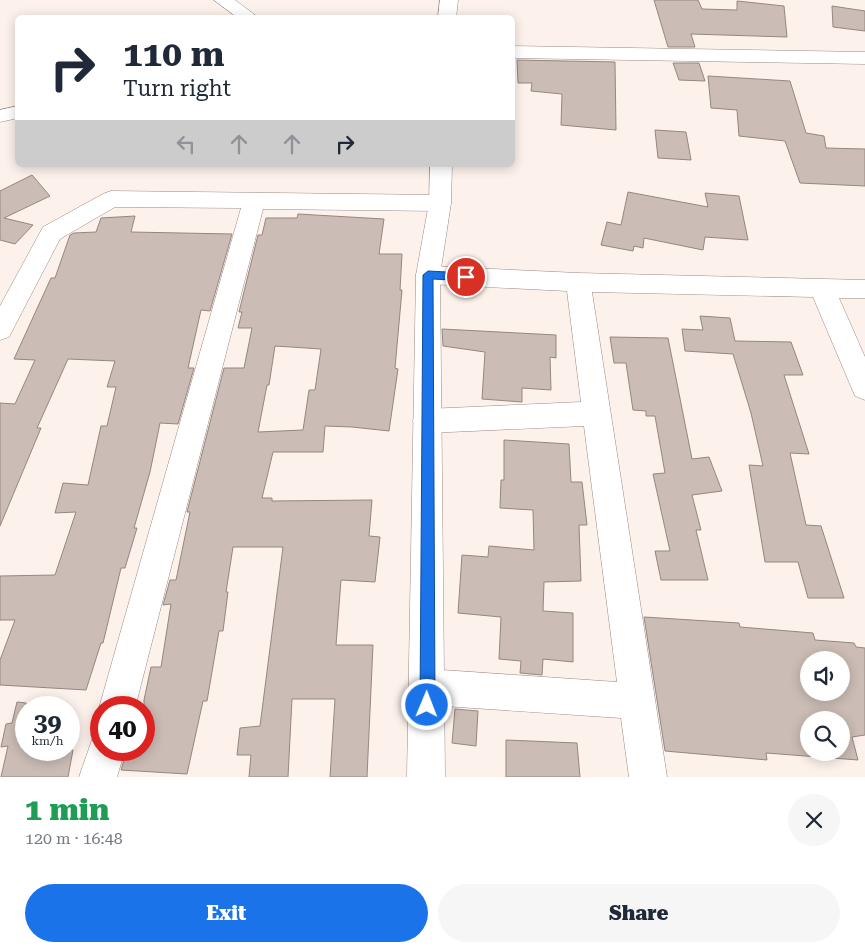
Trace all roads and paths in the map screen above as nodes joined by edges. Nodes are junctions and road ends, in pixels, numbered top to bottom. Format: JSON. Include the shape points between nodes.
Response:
{"nodes":[{"id":1,"x":223,"y":0,"type":"edge"},
{"id":2,"x":449,"y":0,"type":"edge"},
{"id":3,"x":246,"y":15,"type":"edge"},
{"id":4,"x":447,"y":15,"type":"edge"},
{"id":5,"x":515,"y":52,"type":"edge"},
{"id":6,"x":865,"y":58,"type":"edge"},
{"id":7,"x":15,"y":113,"type":"edge"},
{"id":8,"x":0,"y":116,"type":"edge"},
{"id":9,"x":441,"y":167,"type":"edge"},
{"id":10,"x":254,"y":200,"type":"junction"},
{"id":11,"x":440,"y":203,"type":"junction"},
{"id":12,"x":428,"y":275,"type":"junction"},
{"id":13,"x":578,"y":282,"type":"junction"},
{"id":14,"x":822,"y":288,"type":"junction"},
{"id":15,"x":865,"y":289,"type":"edge"},
{"id":16,"x":0,"y":330,"type":"edge"},
{"id":17,"x":865,"y":388,"type":"edge"},
{"id":18,"x":597,"y":413,"type":"junction"},
{"id":19,"x":427,"y":421,"type":"junction"},
{"id":20,"x":428,"y":687,"type":"junction"},
{"id":21,"x":120,"y":696,"type":"edge"},
{"id":22,"x":638,"y":702,"type":"junction"},
{"id":23,"x":103,"y":761,"type":"edge"},
{"id":24,"x":98,"y":777,"type":"edge"},
{"id":25,"x":426,"y":777,"type":"edge"},
{"id":26,"x":648,"y":777,"type":"edge"}],
"edges":[{"from":1,"to":3,"type":"street"},
{"from":2,"to":4,"type":"street"},
{"from":5,"to":6,"type":"street"},
{"from":7,"to":8,"type":"street"},
{"from":9,"to":11,"type":"street"},
{"from":10,"to":11,"type":"street"},
{"from":10,"to":16,"type":"street","via":[[111,199],[51,233]]},
{"from":10,"to":21,"type":"street"},
{"from":11,"to":12,"type":"street"},
{"from":12,"to":13,"type":"street"},
{"from":12,"to":19,"type":"street"},
{"from":13,"to":14,"type":"street"},
{"from":13,"to":18,"type":"street"},
{"from":14,"to":15,"type":"street"},
{"from":14,"to":17,"type":"street"},
{"from":18,"to":19,"type":"street"},
{"from":18,"to":22,"type":"street"},
{"from":19,"to":20,"type":"street"},
{"from":20,"to":22,"type":"street"},
{"from":20,"to":25,"type":"street"},
{"from":22,"to":26,"type":"street"},
{"from":23,"to":24,"type":"street"}]}
